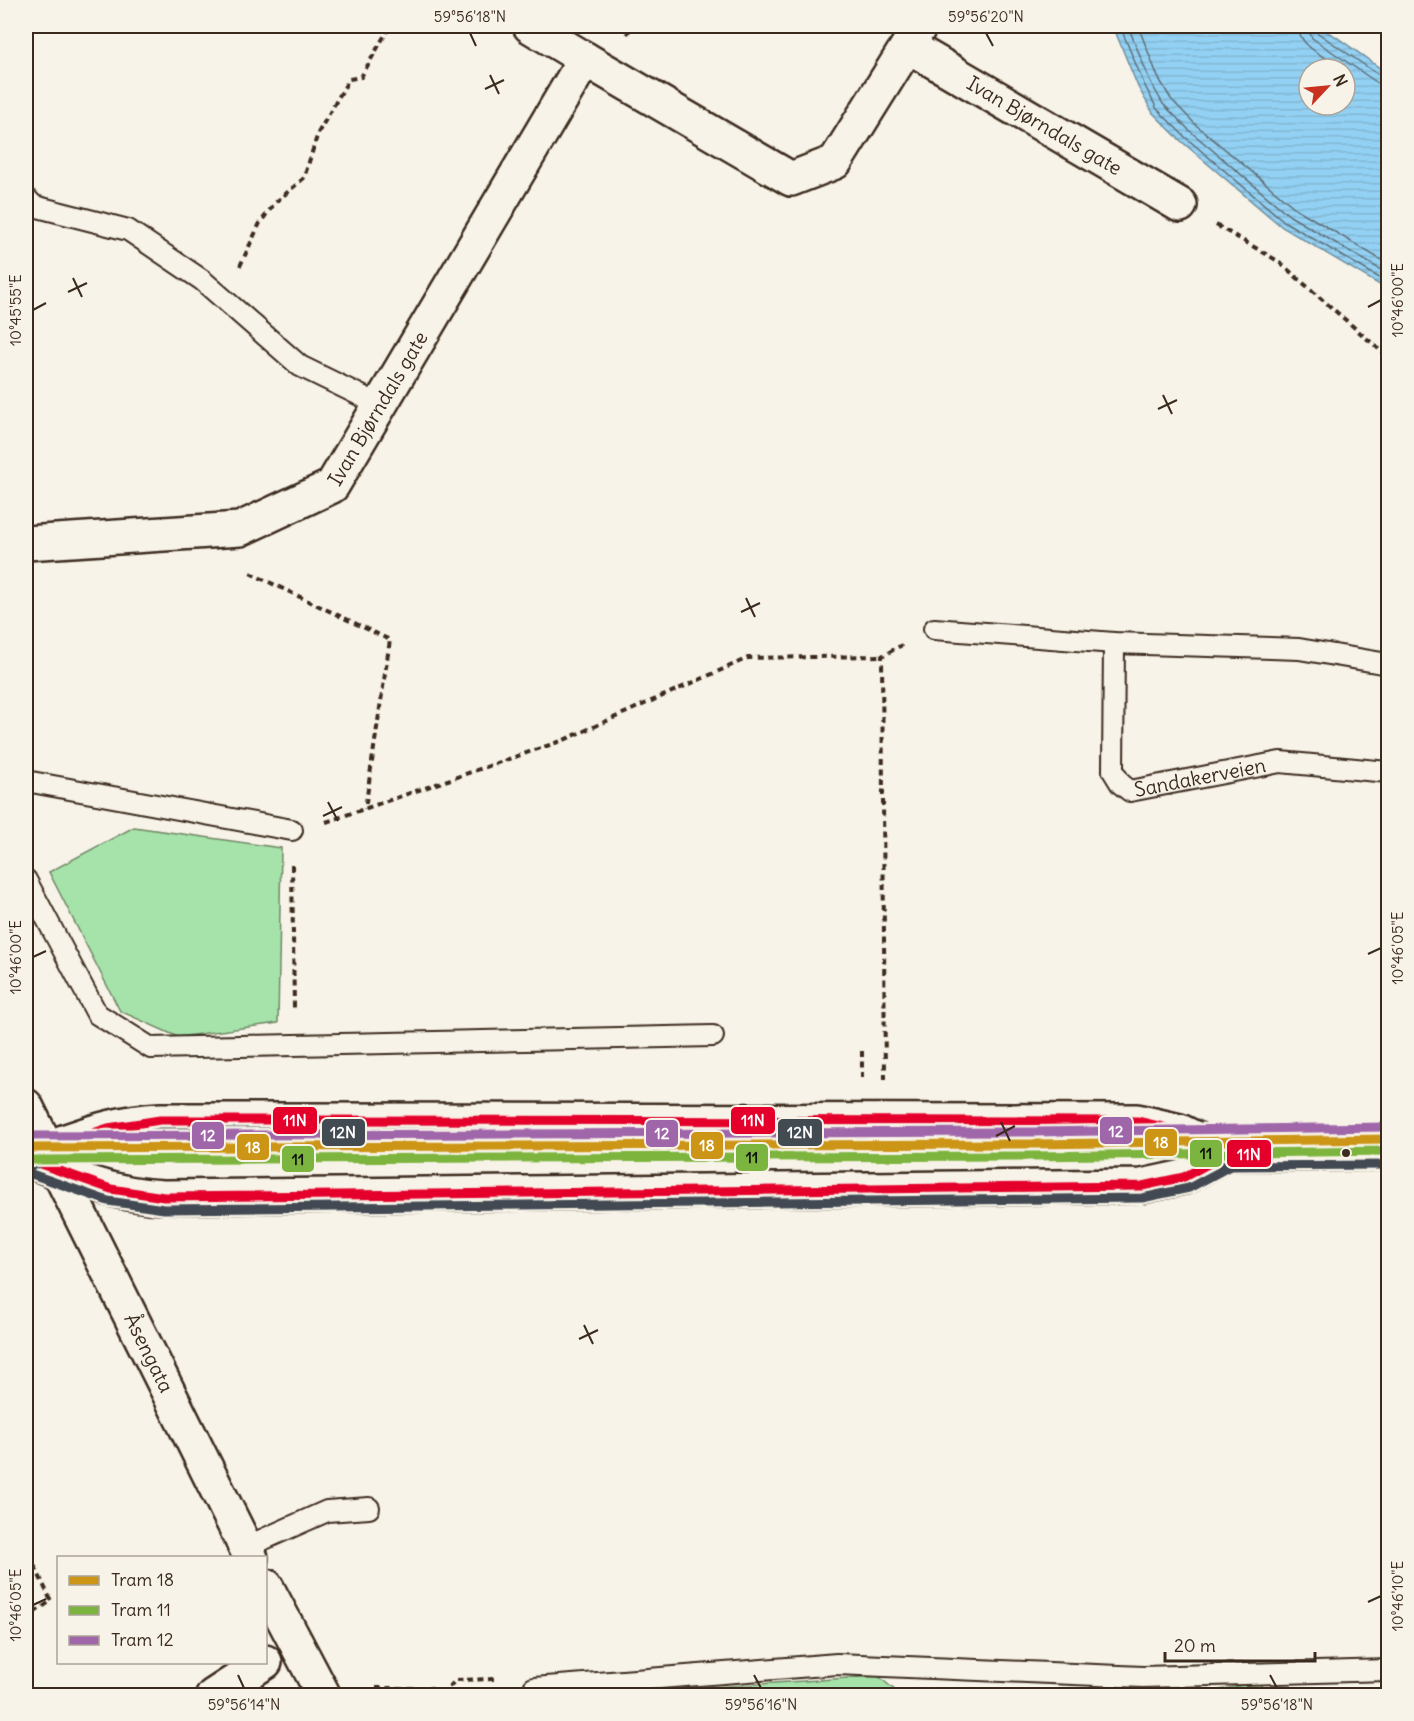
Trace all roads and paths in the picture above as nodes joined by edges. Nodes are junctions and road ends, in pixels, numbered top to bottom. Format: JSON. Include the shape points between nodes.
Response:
{"nodes":[{"id":1,"x":390,"y":26,"type":"edge"},
{"id":2,"x":530,"y":26,"type":"edge"},
{"id":3,"x":914,"y":36,"type":"edge"},
{"id":4,"x":585,"y":59,"type":"junction"},
{"id":5,"x":26,"y":198,"type":"edge"},
{"id":6,"x":1180,"y":205,"type":"joint"},
{"id":7,"x":224,"y":300,"type":"junction"},
{"id":8,"x":1389,"y":357,"type":"edge"},
{"id":9,"x":380,"y":405,"type":"junction"},
{"id":10,"x":240,"y":530,"type":"junction"},
{"id":11,"x":26,"y":543,"type":"edge"},
{"id":12,"x":934,"y":629,"type":"joint"},
{"id":13,"x":1114,"y":643,"type":"junction"},
{"id":14,"x":882,"y":656,"type":"junction"},
{"id":15,"x":1389,"y":664,"type":"edge"},
{"id":16,"x":1389,"y":772,"type":"edge"},
{"id":17,"x":26,"y":781,"type":"edge"},
{"id":18,"x":365,"y":809,"type":"junction"},
{"id":19,"x":292,"y":830,"type":"junction"},
{"id":20,"x":26,"y":880,"type":"edge"},
{"id":21,"x":712,"y":1036,"type":"dead end"},
{"id":22,"x":295,"y":1045,"type":"junction"},
{"id":23,"x":862,"y":1052,"type":"dead end"},
{"id":24,"x":862,"y":1088,"type":"dead end"},
{"id":25,"x":885,"y":1088,"type":"dead end"},
{"id":26,"x":26,"y":1106,"type":"edge"},
{"id":27,"x":1389,"y":1153,"type":"edge"},
{"id":28,"x":1226,"y":1154,"type":"junction"},
{"id":29,"x":39,"y":1159,"type":"edge"},
{"id":30,"x":369,"y":1508,"type":"dead end"},
{"id":31,"x":26,"y":1547,"type":"edge"},
{"id":32,"x":248,"y":1552,"type":"edge"},
{"id":33,"x":267,"y":1588,"type":"edge"},
{"id":34,"x":26,"y":1618,"type":"edge"},
{"id":35,"x":295,"y":1644,"type":"junction"},
{"id":36,"x":267,"y":1661,"type":"edge"},
{"id":37,"x":262,"y":1664,"type":"edge"},
{"id":38,"x":1389,"y":1670,"type":"edge"},
{"id":39,"x":376,"y":1688,"type":"dead end"},
{"id":40,"x":533,"y":1692,"type":"edge"},
{"id":41,"x":213,"y":1695,"type":"edge"},
{"id":42,"x":324,"y":1695,"type":"edge"},
{"id":43,"x":431,"y":1695,"type":"edge"},
{"id":44,"x":446,"y":1695,"type":"edge"}],
"edges":[{"from":1,"to":7,"type":"path","via":[[361,77],[349,80],[318,133],[304,178],[274,203],[260,223]]},
{"from":2,"to":4,"type":"main road","name":"Ivan Bjørndals gate"},
{"from":3,"to":4,"type":"main road","name":"Ivan Bjørndals gate","via":[[836,162],[791,178]]},
{"from":3,"to":6,"type":"main road","name":"Ivan Bjørndals gate"},
{"from":4,"to":9,"type":"main road","name":"Ivan Bjørndals gate"},
{"from":5,"to":7,"type":"lane","via":[[34,206],[128,230],[202,280]]},
{"from":6,"to":8,"type":"path","via":[[1278,261]]},
{"from":7,"to":9,"type":"lane","via":[[300,366]]},
{"from":9,"to":10,"type":"main road","name":"Ivan Bjørndals gate","via":[[332,486]]},
{"from":10,"to":11,"type":"main road","name":"Ivan Bjørndals gate"},
{"from":10,"to":18,"type":"path","via":[[248,572],[390,640]]},
{"from":12,"to":13,"type":"lane"},
{"from":12,"to":14,"type":"path"},
{"from":13,"to":15,"type":"lane","via":[[1299,649]]},
{"from":13,"to":16,"type":"lane","name":"Sandakerveien","via":[[1113,771],[1130,791],[1280,762]]},
{"from":14,"to":18,"type":"path","via":[[748,658],[564,740]]},
{"from":14,"to":25,"type":"path"},
{"from":17,"to":19,"type":"lane"},
{"from":18,"to":19,"type":"path"},
{"from":19,"to":22,"type":"path"},
{"from":20,"to":22,"type":"lane","via":[[97,1014],[151,1048]]},
{"from":21,"to":22,"type":"lane"},
{"from":23,"to":24,"type":"path"},
{"from":26,"to":29,"type":"main road"},
{"from":27,"to":28,"type":"main road"},
{"from":28,"to":29,"type":"main road","via":[[1184,1177],[1142,1186],[164,1197],[140,1197]]},
{"from":28,"to":29,"type":"main road","via":[[1180,1131],[1137,1121],[160,1120],[88,1131]]},
{"from":29,"to":32,"type":"main road","name":"Åsengata"},
{"from":30,"to":32,"type":"lane","via":[[327,1511]]},
{"from":31,"to":34,"type":"path","via":[[51,1601]]},
{"from":33,"to":35,"type":"main road"},
{"from":35,"to":36,"type":"main road"},
{"from":35,"to":42,"type":"main road"},
{"from":37,"to":41,"type":"main road"},
{"from":38,"to":40,"type":"lane","via":[[1143,1677],[837,1664]]},
{"from":39,"to":43,"type":"path","via":[[431,1688]]},
{"from":40,"to":44,"type":"path","via":[[495,1678],[456,1680],[445,1691]]}]}
